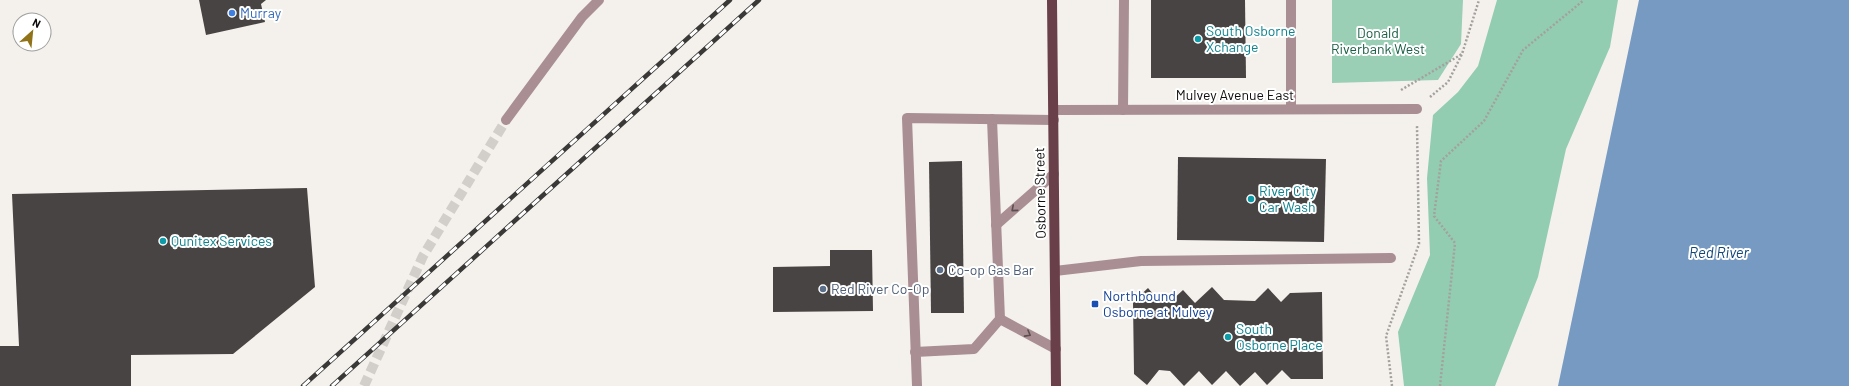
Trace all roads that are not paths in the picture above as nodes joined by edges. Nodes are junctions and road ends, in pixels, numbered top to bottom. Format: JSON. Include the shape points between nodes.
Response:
{"nodes":[{"id":1,"x":599,"y":0,"type":"edge"},
{"id":2,"x":1052,"y":0,"type":"edge"},
{"id":3,"x":1124,"y":0,"type":"edge"},
{"id":4,"x":1292,"y":0,"type":"edge"},
{"id":5,"x":1292,"y":109,"type":"junction"},
{"id":6,"x":1417,"y":109,"type":"road end"},
{"id":7,"x":1123,"y":110,"type":"junction"},
{"id":8,"x":1054,"y":115,"type":"junction"},
{"id":9,"x":992,"y":119,"type":"junction"},
{"id":10,"x":506,"y":120,"type":"tunnel mouth"},
{"id":11,"x":1054,"y":174,"type":"junction"},
{"id":12,"x":996,"y":225,"type":"junction"},
{"id":13,"x":1391,"y":258,"type":"dead end"},
{"id":14,"x":1055,"y":272,"type":"junction"},
{"id":15,"x":1000,"y":319,"type":"junction"},
{"id":16,"x":1056,"y":349,"type":"junction"},
{"id":17,"x":915,"y":352,"type":"junction"},
{"id":18,"x":917,"y":386,"type":"edge"},
{"id":19,"x":1056,"y":386,"type":"edge"}],
"edges":[{"from":1,"to":10,"type":"street","via":[[582,17]]},
{"from":2,"to":8,"type":"main road","name":"Osborne Street"},
{"from":3,"to":7,"type":"street"},
{"from":4,"to":5,"type":"street"},
{"from":5,"to":6,"type":"street","name":"Mulvey Avenue East"},
{"from":5,"to":7,"type":"street","name":"Mulvey Avenue East"},
{"from":7,"to":8,"type":"street","name":"Mulvey Avenue East"},
{"from":8,"to":9,"type":"street","name":"Mulvey Avenue East"},
{"from":8,"to":11,"type":"main road","name":"Osborne Street"},
{"from":9,"to":12,"type":"street"},
{"from":9,"to":17,"type":"street","name":"Mulvey Avenue East","via":[[907,118]]},
{"from":11,"to":12,"type":"street","one_way":true},
{"from":11,"to":14,"type":"main road","name":"Osborne Street"},
{"from":12,"to":15,"type":"street"},
{"from":13,"to":14,"type":"street","via":[[1141,261]]},
{"from":14,"to":16,"type":"main road","name":"Osborne Street"},
{"from":15,"to":16,"type":"street","one_way":true},
{"from":15,"to":17,"type":"street","via":[[974,349]]},
{"from":16,"to":19,"type":"main road","name":"Osborne Street"},
{"from":17,"to":18,"type":"street"}]}
